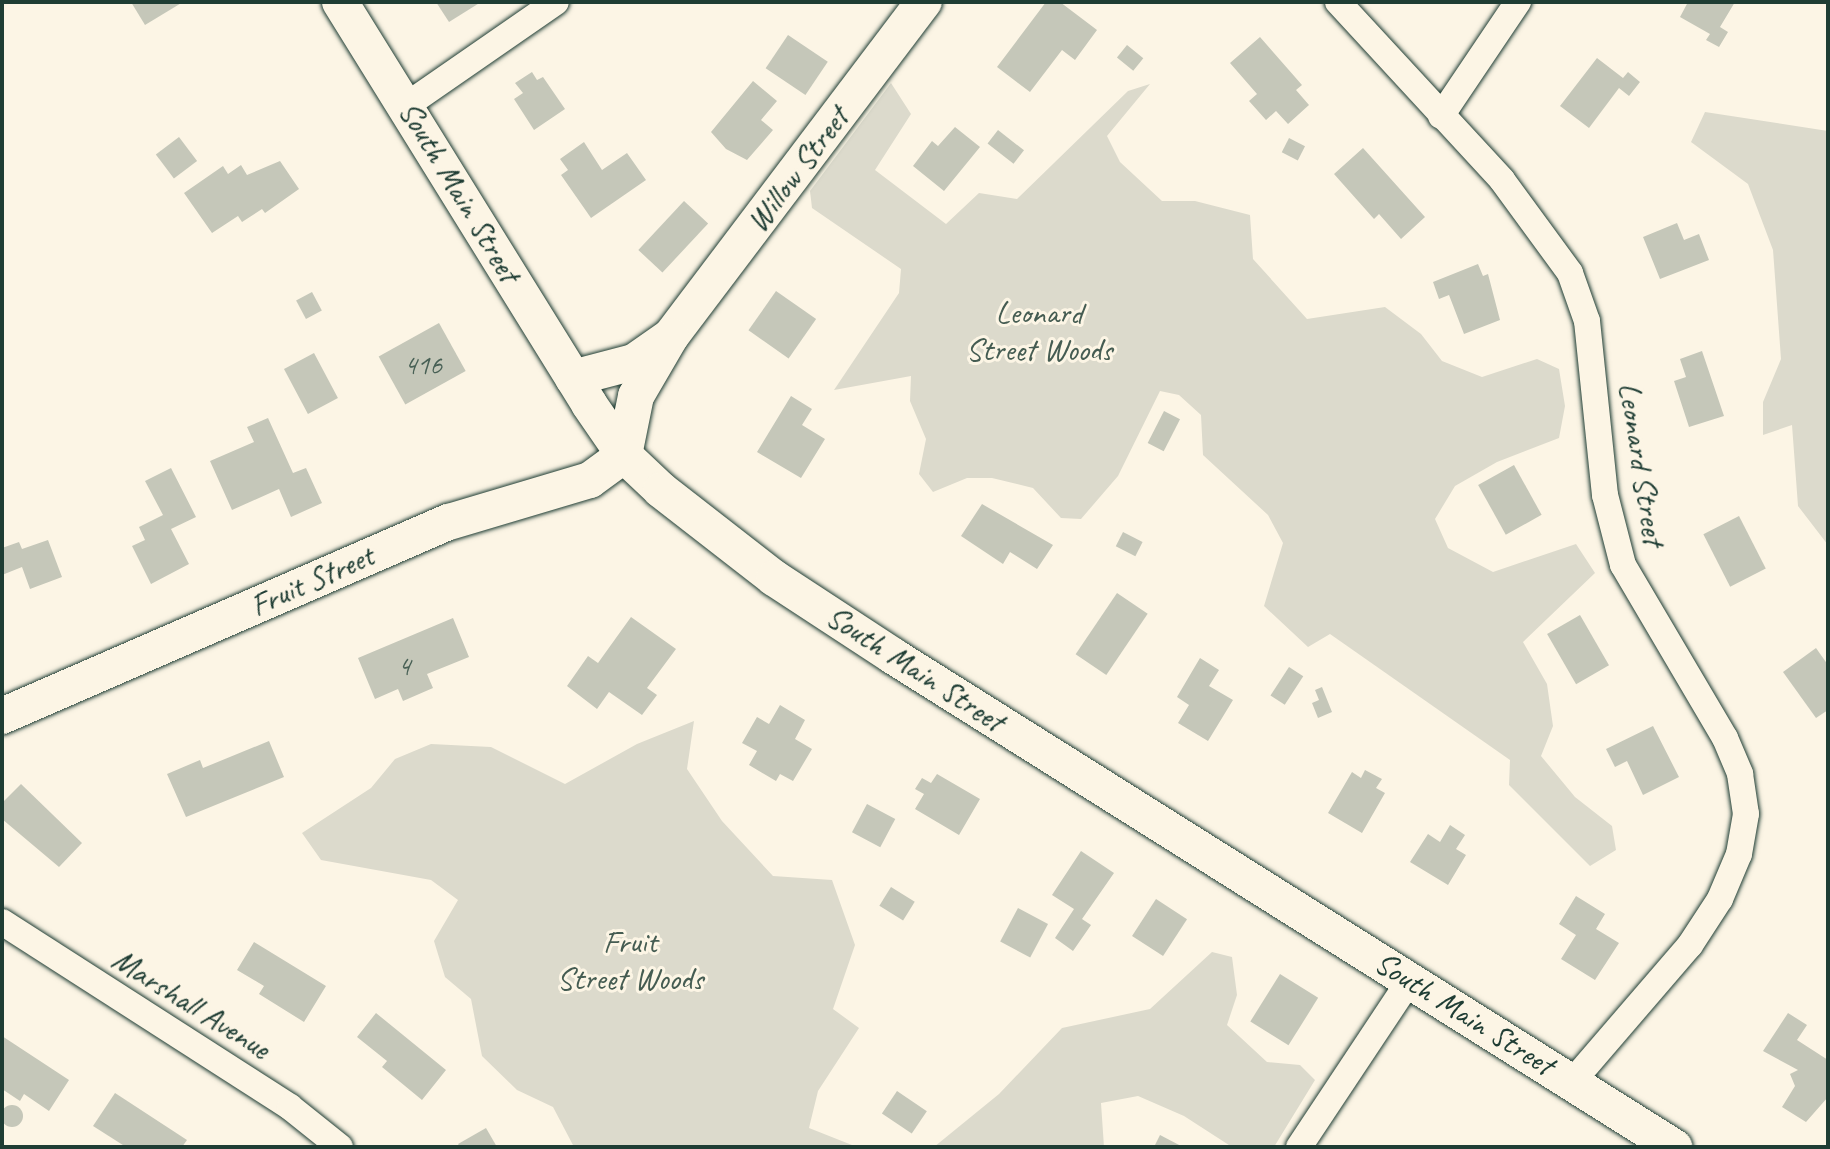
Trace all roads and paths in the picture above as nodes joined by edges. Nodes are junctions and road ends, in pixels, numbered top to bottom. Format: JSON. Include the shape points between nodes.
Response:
{"nodes":[{"id":1,"x":340,"y":2,"type":"edge"},
{"id":2,"x":556,"y":2,"type":"edge"},
{"id":3,"x":924,"y":2,"type":"edge"},
{"id":4,"x":1338,"y":2,"type":"edge"},
{"id":5,"x":1518,"y":2,"type":"edge"},
{"id":6,"x":407,"y":105,"type":"junction"},
{"id":7,"x":1441,"y":116,"type":"junction"},
{"id":8,"x":671,"y":336,"type":"junction"},
{"id":9,"x":573,"y":378,"type":"junction"},
{"id":10,"x":624,"y":455,"type":"junction"},
{"id":11,"x":2,"y":716,"type":"edge"},
{"id":12,"x":2,"y":922,"type":"edge"},
{"id":13,"x":1410,"y":980,"type":"junction"},
{"id":14,"x":1572,"y":1082,"type":"junction"},
{"id":15,"x":340,"y":1147,"type":"edge"},
{"id":16,"x":1299,"y":1147,"type":"edge"},
{"id":17,"x":1674,"y":1147,"type":"edge"}],
"edges":[{"from":1,"to":6,"type":"main road","name":"South Main Street"},
{"from":2,"to":6,"type":"street"},
{"from":3,"to":8,"type":"main road","name":"Willow Street"},
{"from":4,"to":7,"type":"street","name":"Leonard Street"},
{"from":5,"to":7,"type":"street"},
{"from":6,"to":9,"type":"main road","name":"South Main Street"},
{"from":7,"to":14,"type":"street","name":"Leonard Street","via":[[1545,232],[1570,273],[1587,321],[1605,495],[1623,565],[1725,738],[1746,814],[1739,854],[1720,899],[1690,945]]},
{"from":8,"to":9,"type":"main road","via":[[634,362]]},
{"from":8,"to":10,"type":"main road","via":[[636,396]]},
{"from":9,"to":10,"type":"main road","name":"South Main Street"},
{"from":10,"to":11,"type":"main road","name":"Fruit Street","via":[[590,480],[449,522]]},
{"from":10,"to":13,"type":"main road","name":"South Main Street","via":[[774,578]]},
{"from":12,"to":15,"type":"street","name":"Marshall Avenue","via":[[290,1107]]},
{"from":13,"to":14,"type":"main road","name":"South Main Street"},
{"from":13,"to":16,"type":"street"},
{"from":14,"to":17,"type":"main road","name":"South Main Street"}]}
